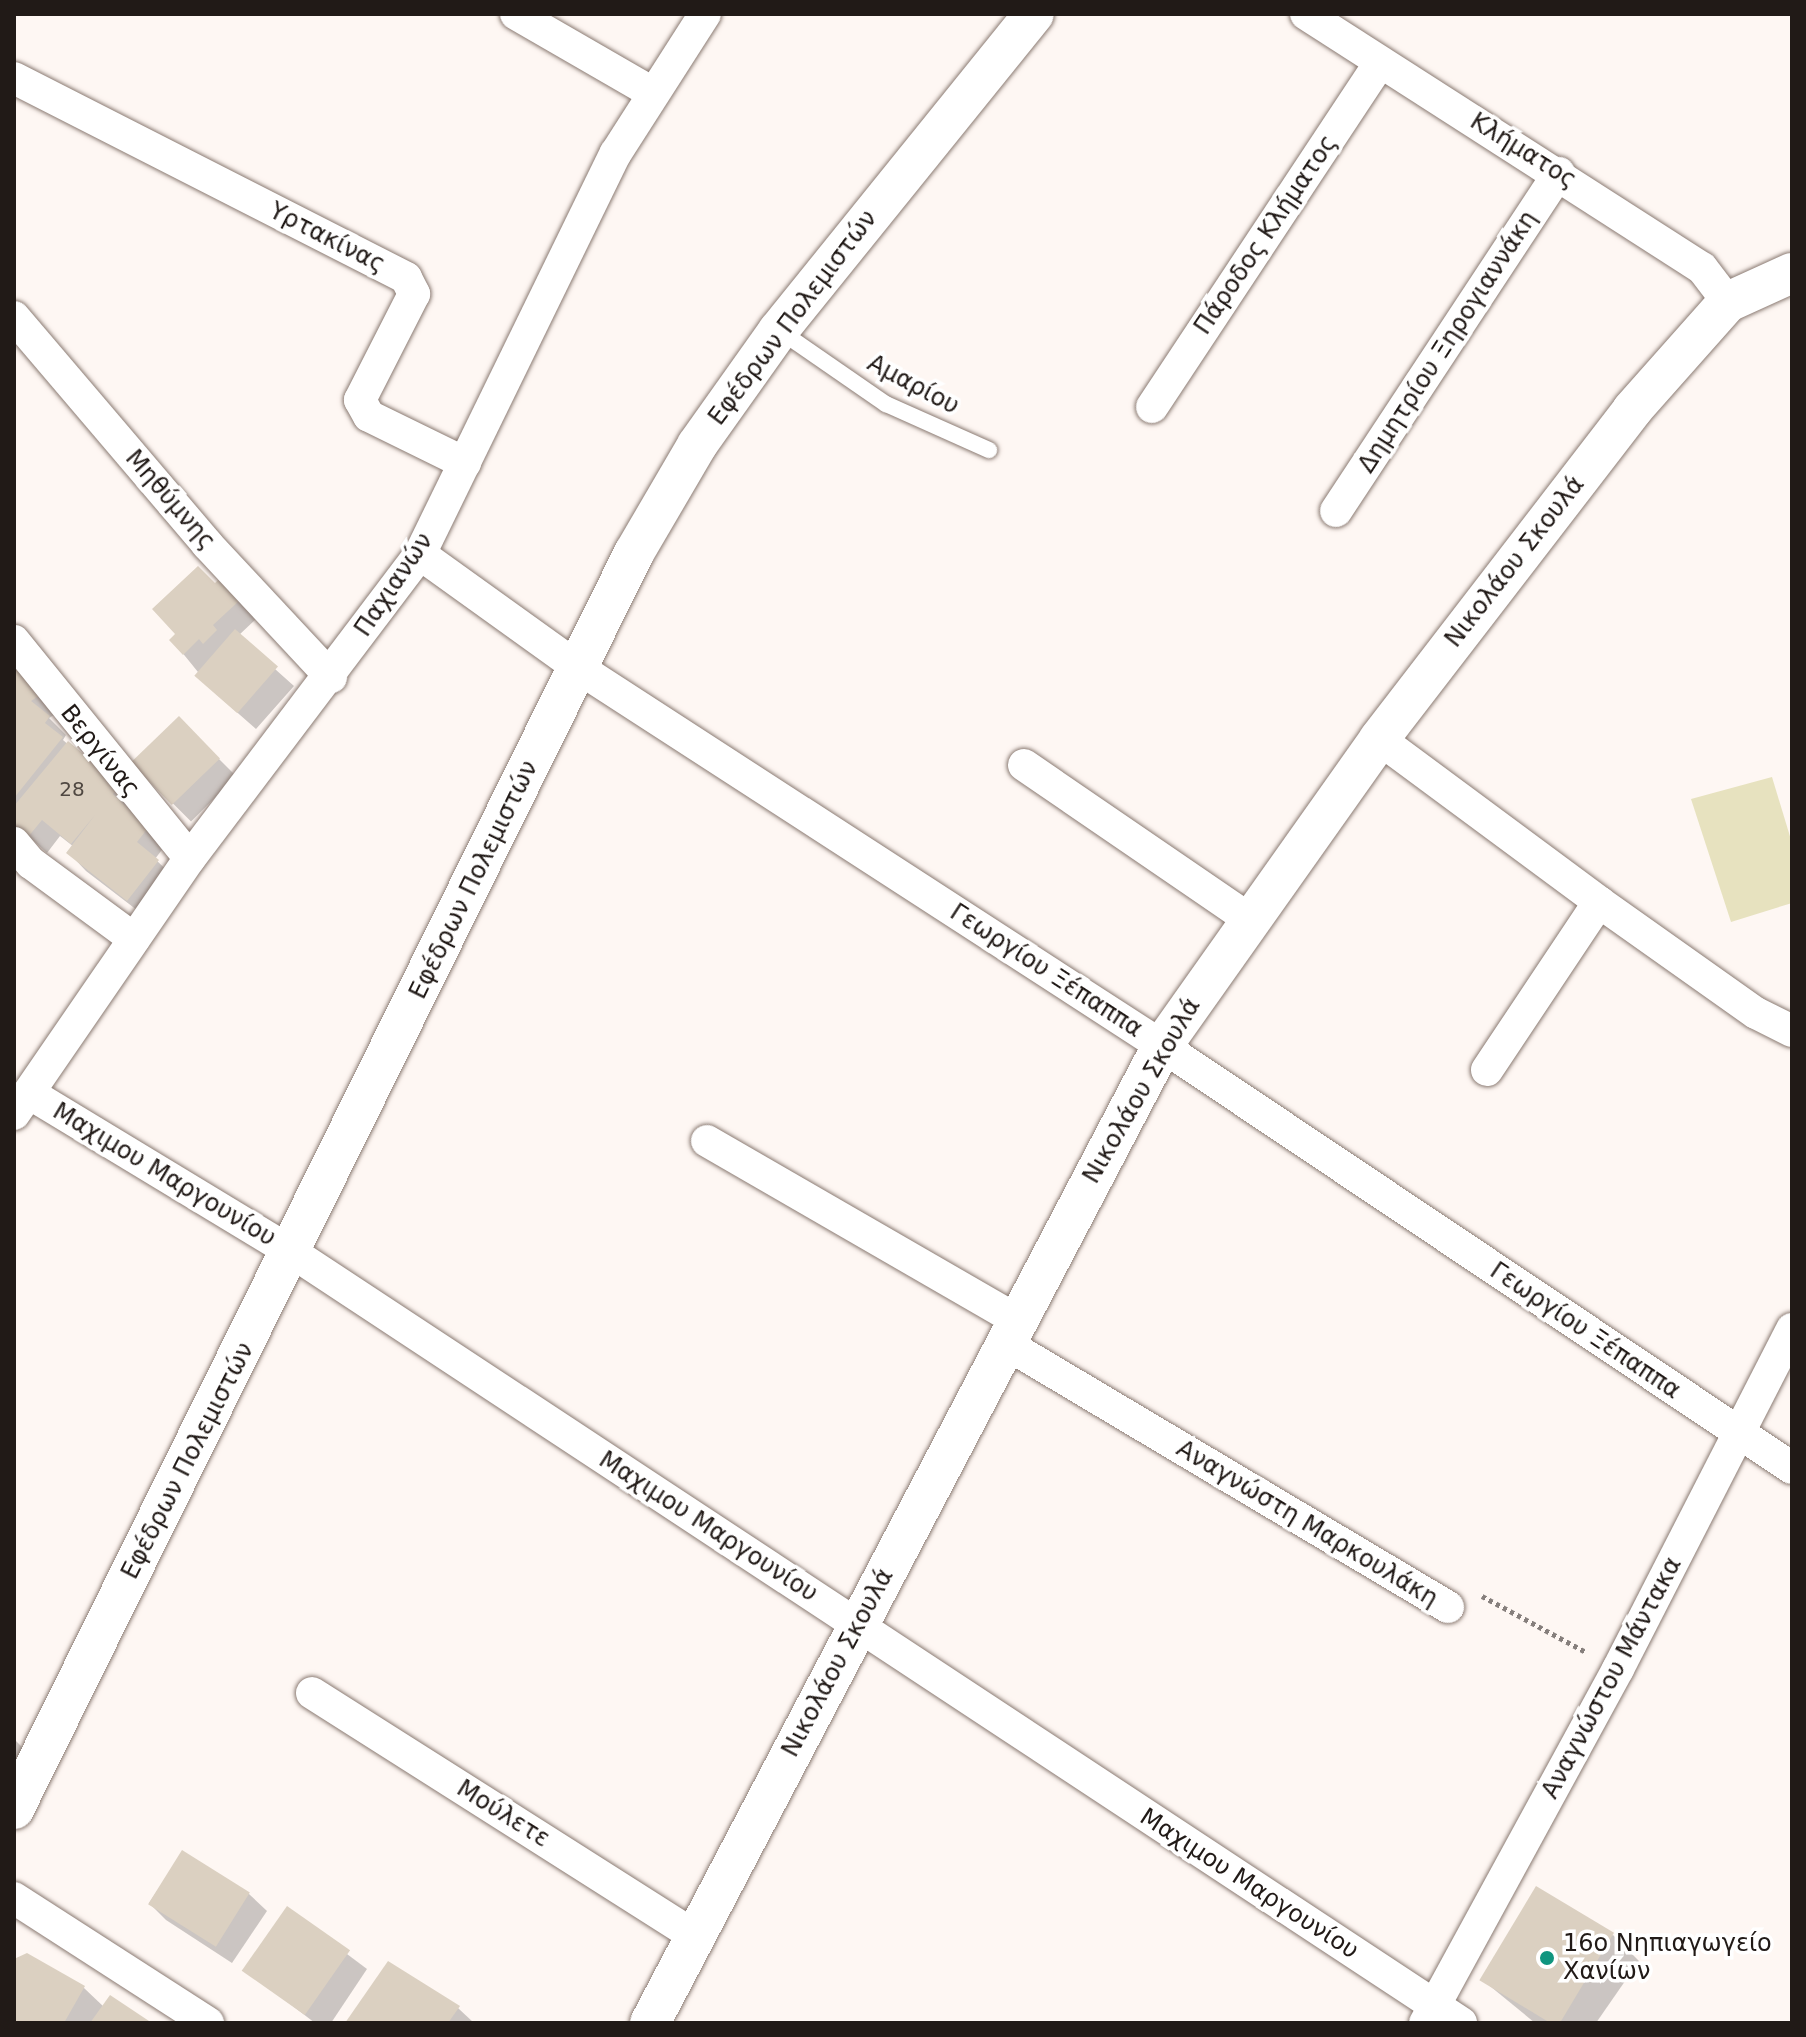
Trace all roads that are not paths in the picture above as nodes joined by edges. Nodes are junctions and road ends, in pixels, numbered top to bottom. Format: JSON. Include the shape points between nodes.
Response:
{"nodes":[{"id":1,"x":516,"y":14,"type":"edge"},
{"id":2,"x":705,"y":14,"type":"edge"},
{"id":3,"x":1034,"y":14,"type":"edge"},
{"id":4,"x":1306,"y":14,"type":"edge"},
{"id":5,"x":1380,"y":63,"type":"junction"},
{"id":6,"x":14,"y":78,"type":"edge"},
{"id":7,"x":651,"y":92,"type":"junction"},
{"id":8,"x":1559,"y":173,"type":"junction"},
{"id":9,"x":1792,"y":273,"type":"edge"},
{"id":10,"x":1728,"y":302,"type":"junction"},
{"id":11,"x":14,"y":319,"type":"edge"},
{"id":12,"x":778,"y":331,"type":"junction"},
{"id":13,"x":1152,"y":407,"type":"dead end"},
{"id":14,"x":989,"y":450,"type":"dead end"},
{"id":15,"x":465,"y":463,"type":"junction"},
{"id":16,"x":1336,"y":511,"type":"dead end"},
{"id":17,"x":420,"y":554,"type":"junction"},
{"id":18,"x":14,"y":641,"type":"edge"},
{"id":19,"x":577,"y":667,"type":"junction"},
{"id":20,"x":331,"y":677,"type":"junction"},
{"id":21,"x":1379,"y":739,"type":"junction"},
{"id":22,"x":1024,"y":765,"type":"dead end"},
{"id":23,"x":14,"y":843,"type":"edge"},
{"id":24,"x":190,"y":858,"type":"junction"},
{"id":25,"x":1599,"y":902,"type":"junction"},
{"id":26,"x":1249,"y":919,"type":"junction"},
{"id":27,"x":134,"y":939,"type":"junction"},
{"id":28,"x":1792,"y":1031,"type":"edge"},
{"id":29,"x":1162,"y":1046,"type":"junction"},
{"id":30,"x":1487,"y":1070,"type":"dead end"},
{"id":31,"x":22,"y":1104,"type":"edge"},
{"id":32,"x":707,"y":1141,"type":"dead end"},
{"id":33,"x":293,"y":1253,"type":"junction"},
{"id":34,"x":1792,"y":1329,"type":"edge"},
{"id":35,"x":1009,"y":1331,"type":"junction"},
{"id":36,"x":1738,"y":1434,"type":"junction"},
{"id":37,"x":1792,"y":1468,"type":"edge"},
{"id":38,"x":1448,"y":1607,"type":"road end"},
{"id":39,"x":858,"y":1626,"type":"junction"},
{"id":40,"x":312,"y":1693,"type":"dead end"},
{"id":41,"x":14,"y":1809,"type":"edge"},
{"id":42,"x":14,"y":1898,"type":"edge"},
{"id":43,"x":694,"y":1935,"type":"junction"},
{"id":44,"x":1440,"y":2018,"type":"edge"},
{"id":45,"x":208,"y":2023,"type":"edge"},
{"id":46,"x":650,"y":2023,"type":"edge"}],
"edges":[{"from":1,"to":7,"type":"street"},
{"from":2,"to":7,"type":"street","name":"Παχιανών"},
{"from":3,"to":12,"type":"street","name":"Εφέδρων Πολεμιστών"},
{"from":4,"to":5,"type":"street","name":"Κλήματος"},
{"from":5,"to":8,"type":"street","name":"Κλήματος"},
{"from":5,"to":13,"type":"street","name":"Πάροδος Κλήματος"},
{"from":6,"to":15,"type":"street","name":"Υρτακίνας","via":[[406,278],[414,294],[360,400],[369,416]]},
{"from":7,"to":15,"type":"street","name":"Παχιανών"},
{"from":8,"to":10,"type":"street","name":"Κλήματος","via":[[1702,268]]},
{"from":8,"to":16,"type":"street","name":"Δημητρίου Ξηρογιαννάκη"},
{"from":9,"to":10,"type":"street","name":"Νικολάου Σκουλά"},
{"from":10,"to":21,"type":"street","name":"Νικολάου Σκουλά","via":[[1632,410]]},
{"from":11,"to":20,"type":"street","name":"Μηθύμνης","via":[[207,544]]},
{"from":12,"to":14,"type":"lane","name":"Αμαρίου","via":[[886,404]]},
{"from":12,"to":19,"type":"street","name":"Εφέδρων Πολεμιστών","via":[[697,445],[634,553]]},
{"from":15,"to":17,"type":"street","name":"Παχιανών"},
{"from":17,"to":19,"type":"street","name":"Γεωργίου Ξέπαππα"},
{"from":17,"to":20,"type":"street","name":"Παχιανών"},
{"from":18,"to":24,"type":"street","name":"Βεργίνας"},
{"from":19,"to":29,"type":"street","name":"Γεωργίου Ξέπαππα"},
{"from":19,"to":33,"type":"street","name":"Εφέδρων Πολεμιστών"},
{"from":20,"to":24,"type":"street","name":"Παχιανών"},
{"from":21,"to":25,"type":"street"},
{"from":21,"to":26,"type":"street","name":"Νικολάου Σκουλά"},
{"from":22,"to":26,"type":"street"},
{"from":23,"to":27,"type":"street","via":[[31,863]]},
{"from":24,"to":27,"type":"street","name":"Παχιανών"},
{"from":25,"to":28,"type":"street","via":[[1756,1013]]},
{"from":25,"to":30,"type":"street"},
{"from":26,"to":29,"type":"street","name":"Νικολάου Σκουλά"},
{"from":27,"to":31,"type":"street","name":"Παχιανών"},
{"from":29,"to":35,"type":"street","name":"Νικολάου Σκουλά"},
{"from":29,"to":36,"type":"street","name":"Γεωργίου Ξέπαππα"},
{"from":31,"to":33,"type":"street","name":"Μαχιμου Mαργουνίου"},
{"from":32,"to":35,"type":"street","name":"Αναγνώστη Μαρκουλάκη"},
{"from":33,"to":39,"type":"street","name":"Μαχιμου Mαργουνίου"},
{"from":33,"to":41,"type":"street","name":"Εφέδρων Πολεμιστών"},
{"from":34,"to":36,"type":"street","name":"Αναγνώστου Μάντακα"},
{"from":35,"to":38,"type":"street","name":"Αναγνώστη Μαρκουλάκη"},
{"from":35,"to":39,"type":"street","name":"Νικολάου Σκουλά"},
{"from":36,"to":37,"type":"street","name":"Γεωργίου Ξέπαππα"},
{"from":36,"to":44,"type":"street","name":"Αναγνώστου Μάντακα"},
{"from":39,"to":43,"type":"street","name":"Νικολάου Σκουλά"},
{"from":39,"to":44,"type":"street","name":"Μαχιμου Mαργουνίου"},
{"from":40,"to":43,"type":"street","name":"Μούλετε"},
{"from":42,"to":45,"type":"street"},
{"from":43,"to":46,"type":"street","name":"Νικολάου Σκουλά"}]}
